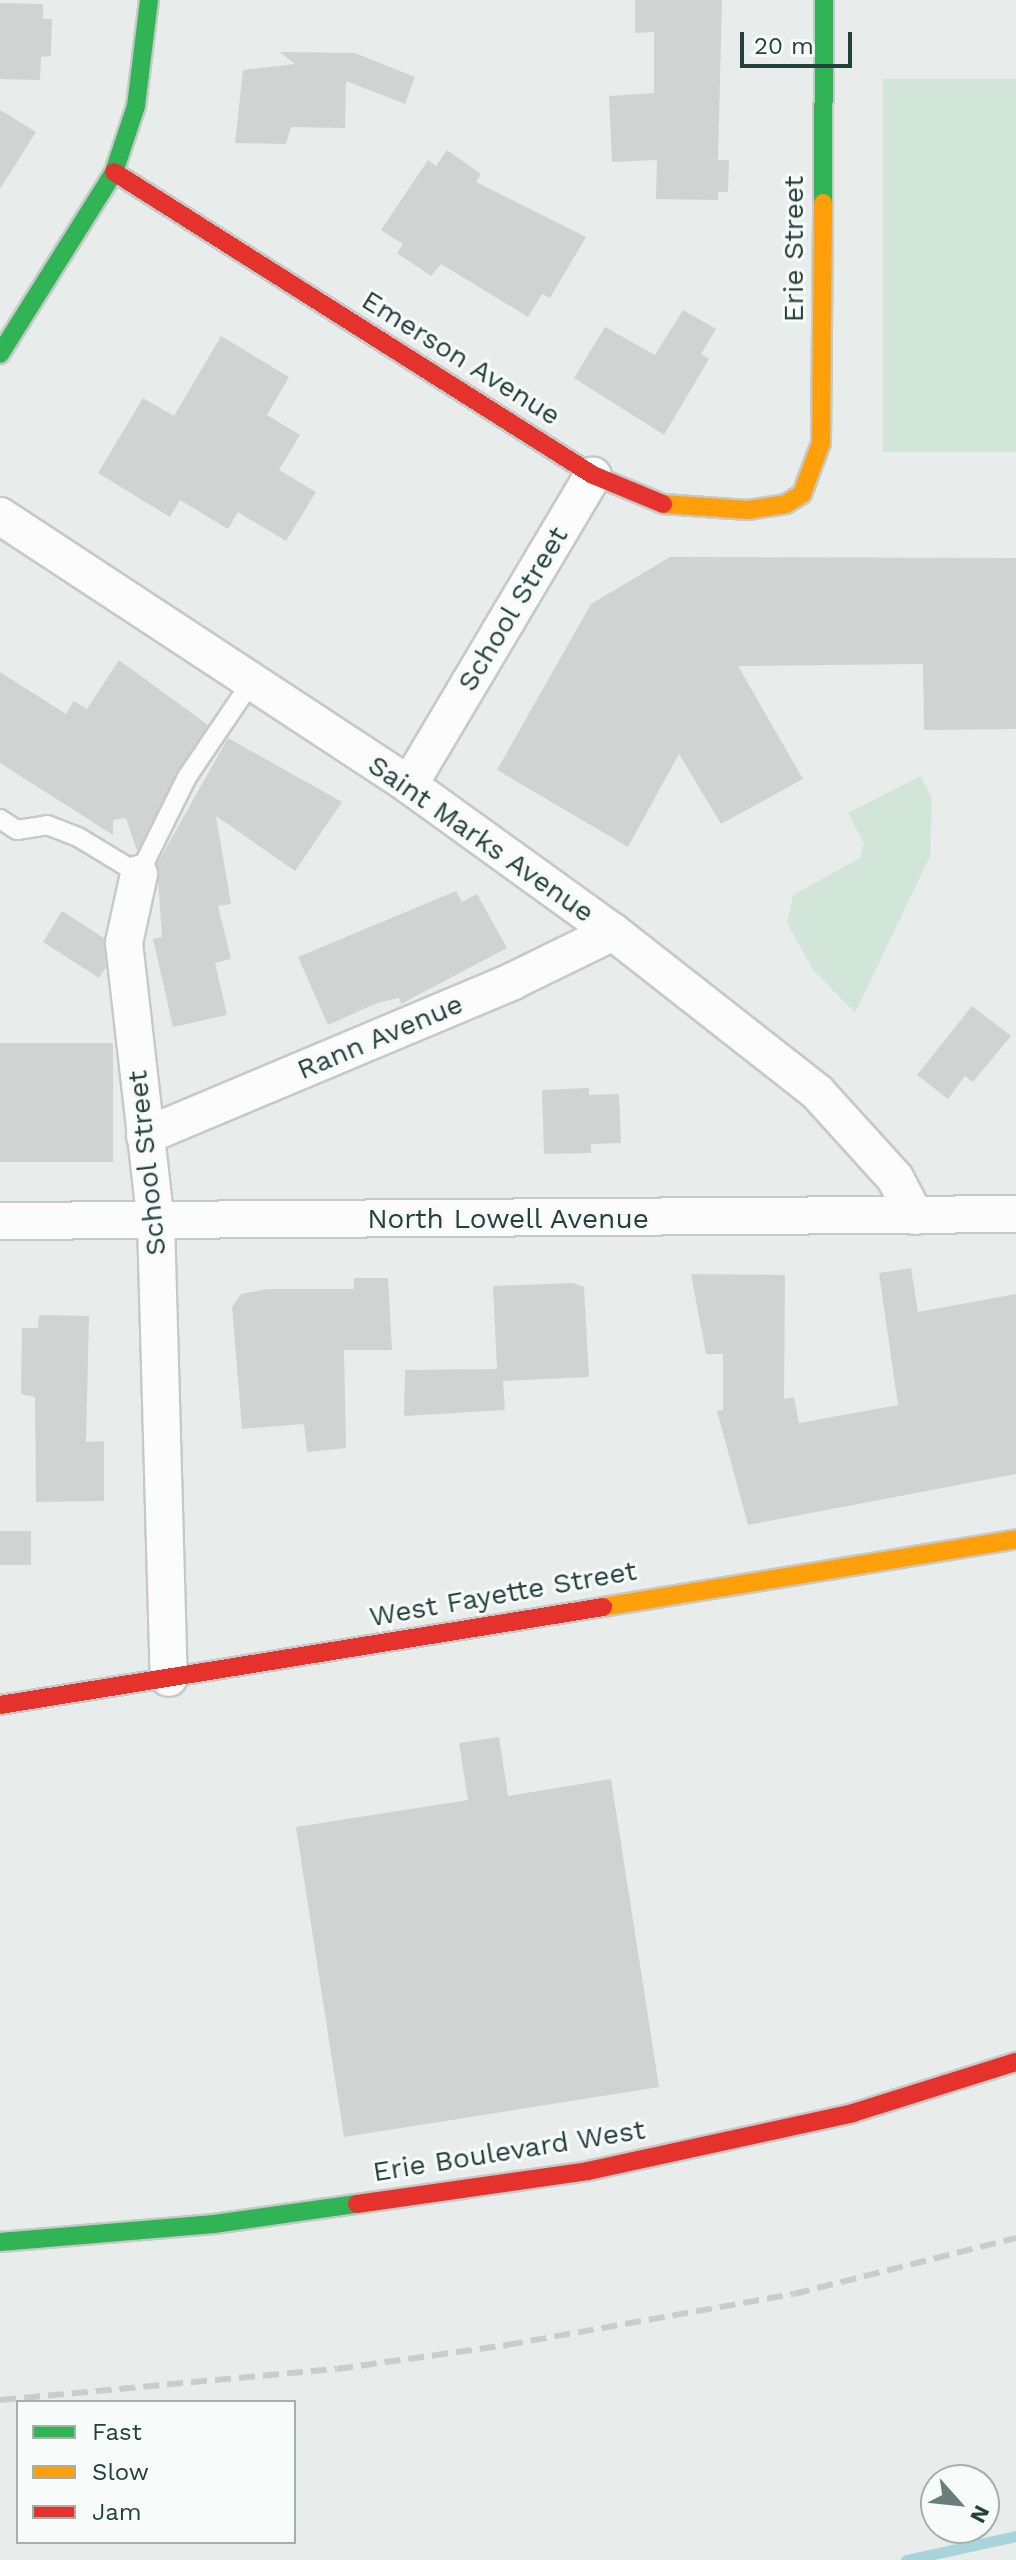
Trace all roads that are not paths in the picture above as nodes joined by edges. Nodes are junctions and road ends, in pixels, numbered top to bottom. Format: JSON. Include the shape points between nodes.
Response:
{"nodes":[{"id":1,"x":149,"y":0,"type":"edge"},
{"id":2,"x":824,"y":0,"type":"edge"},
{"id":3,"x":114,"y":172,"type":"junction"},
{"id":4,"x":0,"y":354,"type":"edge"},
{"id":5,"x":593,"y":475,"type":"junction"},
{"id":6,"x":802,"y":494,"type":"joint"},
{"id":7,"x":0,"y":516,"type":"edge"},
{"id":8,"x":252,"y":681,"type":"junction"},
{"id":9,"x":409,"y":785,"type":"junction"},
{"id":10,"x":0,"y":819,"type":"edge"},
{"id":11,"x":139,"y":874,"type":"junction"},
{"id":12,"x":613,"y":932,"type":"junction"},
{"id":13,"x":145,"y":1136,"type":"junction"},
{"id":14,"x":1016,"y":1214,"type":"edge"},
{"id":15,"x":915,"y":1216,"type":"junction"},
{"id":16,"x":0,"y":1221,"type":"edge"},
{"id":17,"x":156,"y":1222,"type":"junction"},
{"id":18,"x":1016,"y":1539,"type":"edge"},
{"id":19,"x":169,"y":1678,"type":"junction"},
{"id":20,"x":0,"y":1705,"type":"edge"},
{"id":21,"x":1016,"y":2062,"type":"edge"},
{"id":22,"x":0,"y":2242,"type":"edge"}],
"edges":[{"from":1,"to":3,"type":"street","via":[[136,106]]},
{"from":2,"to":6,"type":"street","name":"Erie Street","via":[[821,443]]},
{"from":3,"to":4,"type":"street"},
{"from":3,"to":5,"type":"street","name":"Emerson Avenue"},
{"from":5,"to":6,"type":"street","name":"Emerson Avenue","via":[[654,503],[748,510],[786,504]]},
{"from":5,"to":9,"type":"street","name":"School Street"},
{"from":7,"to":8,"type":"street","name":"Saint Marks Avenue"},
{"from":8,"to":9,"type":"street","name":"Saint Marks Avenue"},
{"from":8,"to":11,"type":"lane","name":"School Street","via":[[187,777]]},
{"from":9,"to":12,"type":"street","name":"Saint Marks Avenue"},
{"from":10,"to":11,"type":"lane","via":[[17,830],[47,825],[78,837]]},
{"from":11,"to":13,"type":"street","name":"School Street","via":[[124,943]]},
{"from":12,"to":13,"type":"street","name":"Rann Avenue","via":[[513,981]]},
{"from":12,"to":15,"type":"street","name":"Saint Marks Avenue","via":[[817,1092],[895,1178]]},
{"from":13,"to":17,"type":"street","name":"School Street"},
{"from":14,"to":15,"type":"street","name":"North Lowell Avenue"},
{"from":15,"to":17,"type":"street","name":"North Lowell Avenue"},
{"from":16,"to":17,"type":"street","name":"North Lowell Avenue"},
{"from":17,"to":19,"type":"street","name":"School Street"},
{"from":18,"to":19,"type":"street","name":"West Fayette Street"},
{"from":19,"to":20,"type":"street","name":"West Fayette Street"},
{"from":21,"to":22,"type":"street","name":"Erie Boulevard West","via":[[853,2113],[588,2171],[214,2224]]}]}
